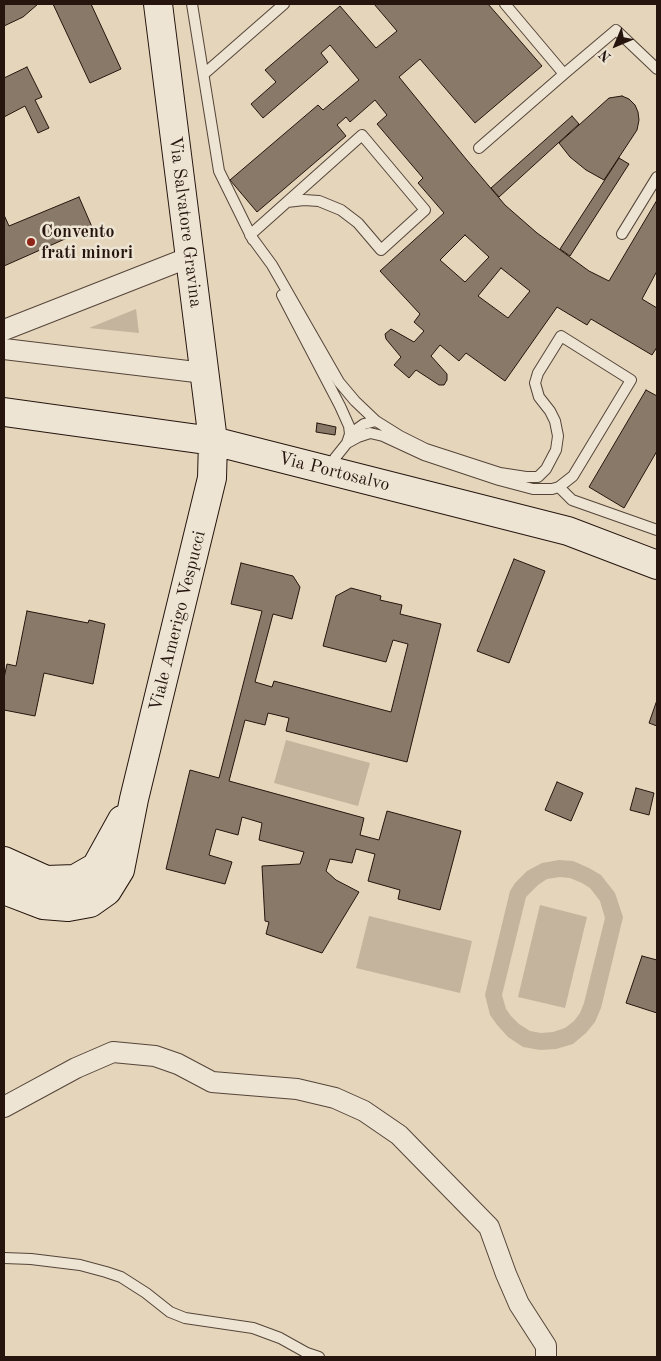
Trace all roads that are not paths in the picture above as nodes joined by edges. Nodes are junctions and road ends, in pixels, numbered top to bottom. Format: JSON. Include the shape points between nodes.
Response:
{"nodes":[{"id":1,"x":158,"y":4,"type":"edge"},
{"id":2,"x":192,"y":4,"type":"edge"},
{"id":3,"x":284,"y":4,"type":"edge"},
{"id":4,"x":505,"y":4,"type":"edge"},
{"id":5,"x":657,"y":69,"type":"edge"},
{"id":6,"x":204,"y":74,"type":"junction"},
{"id":7,"x":564,"y":74,"type":"junction"},
{"id":8,"x":479,"y":148,"type":"dead end"},
{"id":9,"x":657,"y":177,"type":"edge"},
{"id":10,"x":287,"y":202,"type":"junction"},
{"id":11,"x":622,"y":234,"type":"dead end"},
{"id":12,"x":250,"y":235,"type":"junction"},
{"id":13,"x":190,"y":256,"type":"junction"},
{"id":14,"x":4,"y":330,"type":"edge"},
{"id":15,"x":4,"y":349,"type":"edge"},
{"id":16,"x":204,"y":373,"type":"junction"},
{"id":17,"x":4,"y":412,"type":"edge"},
{"id":18,"x":376,"y":421,"type":"junction"},
{"id":19,"x":348,"y":439,"type":"junction"},
{"id":20,"x":213,"y":441,"type":"junction"},
{"id":21,"x":329,"y":470,"type":"junction"},
{"id":22,"x":558,"y":487,"type":"junction"},
{"id":23,"x":657,"y":530,"type":"edge"},
{"id":24,"x":657,"y":565,"type":"edge"},
{"id":25,"x":134,"y":799,"type":"junction"},
{"id":26,"x":4,"y":861,"type":"edge"},
{"id":27,"x":4,"y":890,"type":"edge"},
{"id":28,"x":4,"y":1108,"type":"edge"},
{"id":29,"x":4,"y":1258,"type":"edge"},
{"id":30,"x":318,"y":1357,"type":"edge"},
{"id":31,"x":546,"y":1357,"type":"edge"}],
"edges":[{"from":1,"to":13,"type":"main road","name":"Via Salvatore Gravina"},
{"from":2,"to":6,"type":"lane"},
{"from":3,"to":6,"type":"lane"},
{"from":4,"to":7,"type":"lane"},
{"from":5,"to":7,"type":"lane","via":[[616,30]]},
{"from":6,"to":12,"type":"lane","via":[[219,171]]},
{"from":7,"to":8,"type":"lane"},
{"from":9,"to":11,"type":"lane"},
{"from":10,"to":10,"type":"lane","via":[[319,202],[341,210],[358,223],[381,250],[425,210],[362,135]]},
{"from":10,"to":12,"type":"lane"},
{"from":12,"to":18,"type":"lane","via":[[272,265],[339,382]]},
{"from":12,"to":19,"type":"lane","via":[[340,406],[349,426]]},
{"from":13,"to":14,"type":"street"},
{"from":13,"to":16,"type":"main road","name":"Via Salvatore Gravina"},
{"from":15,"to":16,"type":"street"},
{"from":16,"to":20,"type":"main road","name":"Via Salvatore Gravina"},
{"from":17,"to":20,"type":"main road","name":"Via Portosalvo"},
{"from":18,"to":19,"type":"lane","via":[[364,424]]},
{"from":18,"to":22,"type":"lane","via":[[426,449],[500,473],[538,477],[556,450],[558,436],[555,422],[539,398],[535,382],[561,336],[632,380],[572,476]]},
{"from":19,"to":21,"type":"lane"},
{"from":19,"to":22,"type":"lane","via":[[370,433],[424,455],[525,487],[552,490]]},
{"from":20,"to":21,"type":"main road","name":"Via Portosalvo"},
{"from":20,"to":25,"type":"main road","name":"Viale Amerigo Vespucci","via":[[212,478]]},
{"from":21,"to":24,"type":"main road","name":"Via Portosalvo","via":[[568,531]]},
{"from":22,"to":23,"type":"lane","via":[[572,500]]},
{"from":25,"to":26,"type":"main road","via":[[96,867],[74,879],[46,880]]},
{"from":25,"to":27,"type":"main road","via":[[120,870],[107,891],[90,903],[68,907],[43,905]]},
{"from":28,"to":31,"type":"street","via":[[112,1052],[155,1056],[212,1082],[297,1089],[335,1098],[364,1111],[399,1134],[489,1227],[519,1304],[546,1346]]},
{"from":29,"to":30,"type":"lane","via":[[80,1265],[106,1272],[121,1277],[170,1312],[185,1318],[253,1328]]}]}
